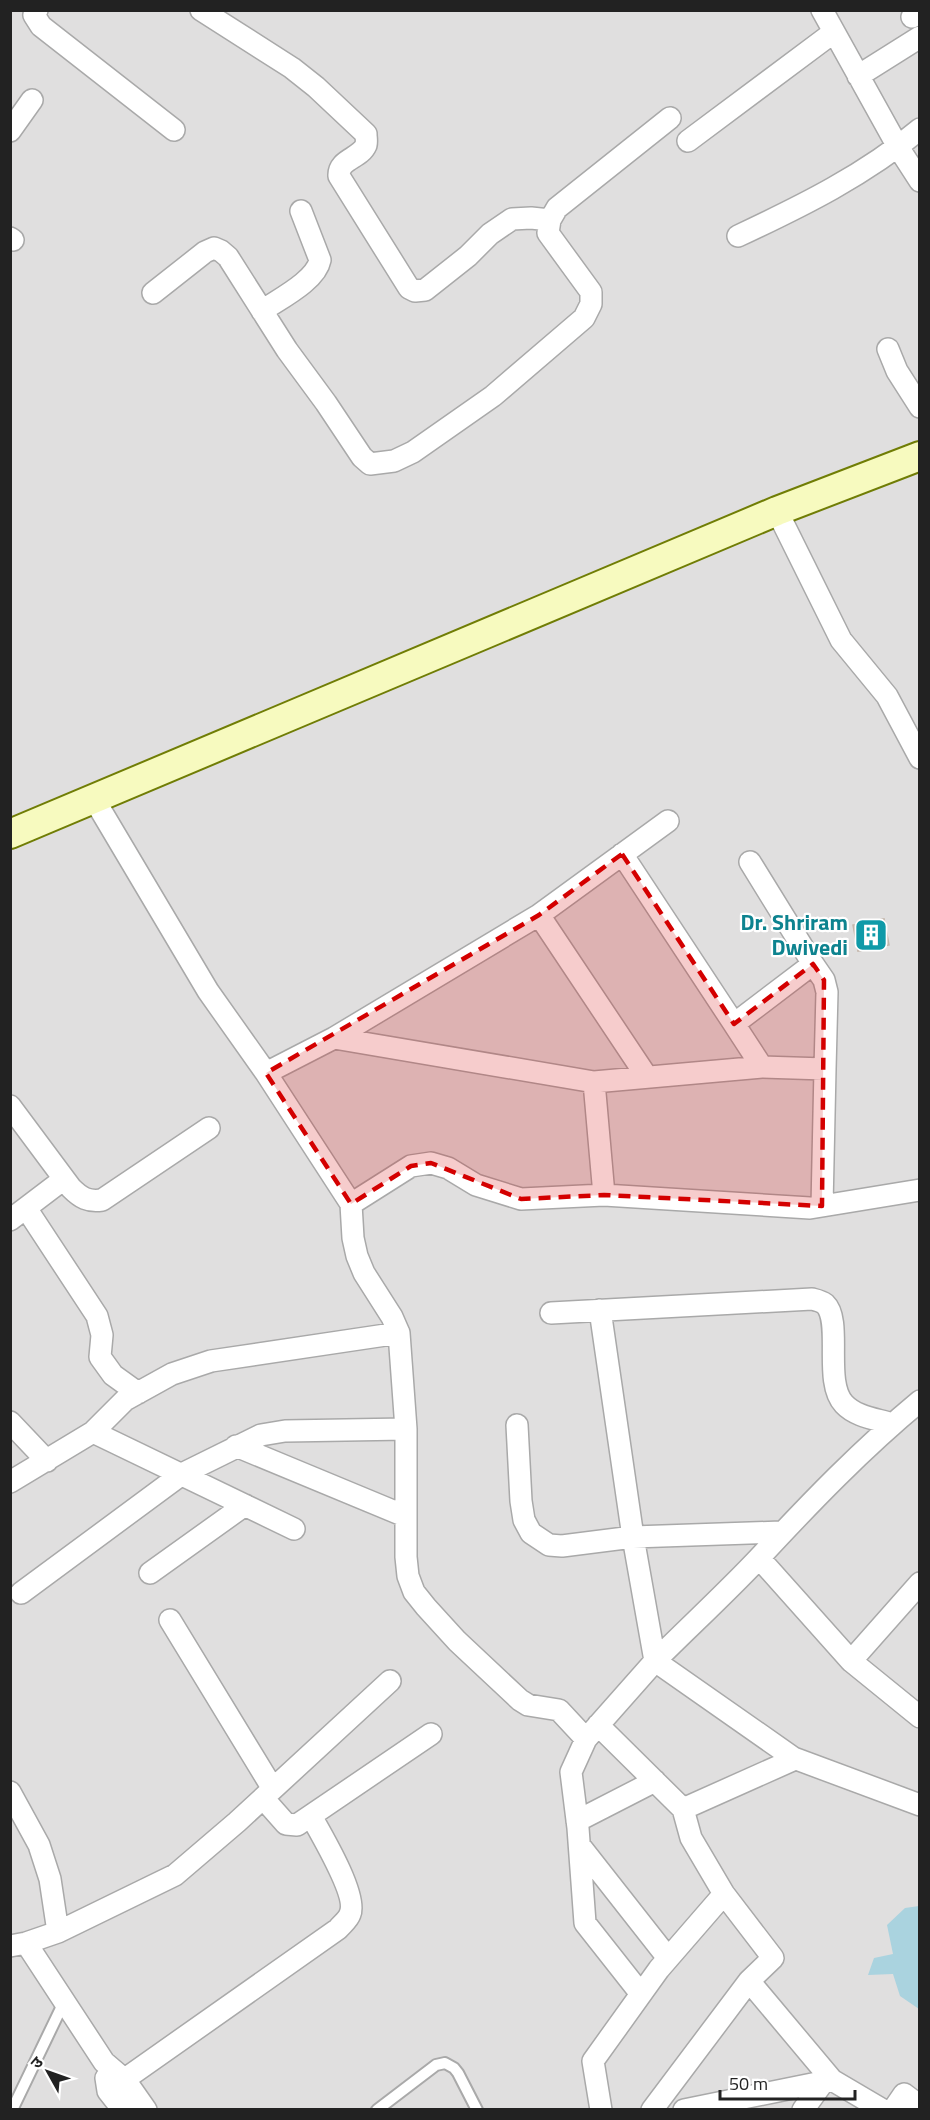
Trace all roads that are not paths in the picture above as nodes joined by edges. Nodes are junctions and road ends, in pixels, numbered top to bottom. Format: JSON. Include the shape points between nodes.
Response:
{"nodes":[{"id":1,"x":37,"y":10,"type":"edge"},
{"id":2,"x":201,"y":10,"type":"edge"},
{"id":3,"x":822,"y":10,"type":"edge"},
{"id":4,"x":917,"y":22,"type":"edge"},
{"id":5,"x":834,"y":32,"type":"junction"},
{"id":6,"x":858,"y":76,"type":"junction"},
{"id":7,"x":32,"y":100,"type":"dead end"},
{"id":8,"x":670,"y":118,"type":"dead end"},
{"id":9,"x":920,"y":129,"type":"edge"},
{"id":10,"x":174,"y":130,"type":"dead end"},
{"id":11,"x":10,"y":131,"type":"edge"},
{"id":12,"x":688,"y":141,"type":"dead end"},
{"id":13,"x":898,"y":147,"type":"junction"},
{"id":14,"x":920,"y":181,"type":"edge"},
{"id":15,"x":301,"y":211,"type":"dead end"},
{"id":16,"x":550,"y":220,"type":"junction"},
{"id":17,"x":738,"y":236,"type":"dead end"},
{"id":18,"x":153,"y":293,"type":"dead end"},
{"id":19,"x":262,"y":310,"type":"junction"},
{"id":20,"x":888,"y":349,"type":"dead end"},
{"id":21,"x":920,"y":407,"type":"edge"},
{"id":22,"x":920,"y":456,"type":"edge"},
{"id":23,"x":777,"y":511,"type":"junction"},
{"id":24,"x":920,"y":758,"type":"edge"},
{"id":25,"x":94,"y":799,"type":"junction"},
{"id":26,"x":668,"y":821,"type":"dead end"},
{"id":27,"x":10,"y":834,"type":"edge"},
{"id":28,"x":622,"y":854,"type":"junction"},
{"id":29,"x":750,"y":862,"type":"dead end"},
{"id":30,"x":539,"y":915,"type":"junction"},
{"id":31,"x":813,"y":964,"type":"junction"},
{"id":32,"x":734,"y":1024,"type":"junction"},
{"id":33,"x":334,"y":1038,"type":"junction"},
{"id":34,"x":762,"y":1066,"type":"junction"},
{"id":35,"x":825,"y":1070,"type":"junction"},
{"id":36,"x":266,"y":1073,"type":"junction"},
{"id":37,"x":647,"y":1077,"type":"junction"},
{"id":38,"x":594,"y":1082,"type":"junction"},
{"id":39,"x":10,"y":1106,"type":"edge"},
{"id":40,"x":209,"y":1128,"type":"dead end"},
{"id":41,"x":64,"y":1179,"type":"junction"},
{"id":42,"x":920,"y":1190,"type":"edge"},
{"id":43,"x":604,"y":1195,"type":"junction"},
{"id":44,"x":351,"y":1204,"type":"junction"},
{"id":45,"x":822,"y":1206,"type":"junction"},
{"id":46,"x":18,"y":1214,"type":"edge"},
{"id":47,"x":600,"y":1310,"type":"junction"},
{"id":48,"x":550,"y":1313,"type":"dead end"},
{"id":49,"x":399,"y":1334,"type":"junction"},
{"id":50,"x":138,"y":1393,"type":"junction"},
{"id":51,"x":920,"y":1401,"type":"edge"},
{"id":52,"x":10,"y":1422,"type":"edge"},
{"id":53,"x":892,"y":1424,"type":"junction"},
{"id":54,"x":517,"y":1425,"type":"dead end"},
{"id":55,"x":406,"y":1429,"type":"junction"},
{"id":56,"x":93,"y":1432,"type":"junction"},
{"id":57,"x":236,"y":1446,"type":"junction"},
{"id":58,"x":48,"y":1461,"type":"junction"},
{"id":59,"x":182,"y":1474,"type":"junction"},
{"id":60,"x":10,"y":1482,"type":"edge"},
{"id":61,"x":245,"y":1505,"type":"junction"},
{"id":62,"x":405,"y":1516,"type":"junction"},
{"id":63,"x":294,"y":1529,"type":"dead end"},
{"id":64,"x":781,"y":1532,"type":"junction"},
{"id":65,"x":633,"y":1537,"type":"junction"},
{"id":66,"x":759,"y":1558,"type":"junction"},
{"id":67,"x":150,"y":1573,"type":"dead end"},
{"id":68,"x":920,"y":1583,"type":"edge"},
{"id":69,"x":21,"y":1593,"type":"dead end"},
{"id":70,"x":170,"y":1620,"type":"dead end"},
{"id":71,"x":655,"y":1660,"type":"junction"},
{"id":72,"x":851,"y":1661,"type":"junction"},
{"id":73,"x":390,"y":1681,"type":"dead end"},
{"id":74,"x":920,"y":1717,"type":"edge"},
{"id":75,"x":592,"y":1732,"type":"junction"},
{"id":76,"x":431,"y":1734,"type":"dead end"},
{"id":77,"x":791,"y":1757,"type":"junction"},
{"id":78,"x":655,"y":1781,"type":"junction"},
{"id":79,"x":10,"y":1792,"type":"edge"},
{"id":80,"x":268,"y":1793,"type":"junction"},
{"id":81,"x":920,"y":1805,"type":"edge"},
{"id":82,"x":684,"y":1809,"type":"junction"},
{"id":83,"x":311,"y":1815,"type":"junction"},
{"id":84,"x":18,"y":1820,"type":"edge"},
{"id":85,"x":578,"y":1821,"type":"junction"},
{"id":86,"x":580,"y":1846,"type":"junction"},
{"id":87,"x":724,"y":1894,"type":"junction"},
{"id":88,"x":58,"y":1932,"type":"junction"},
{"id":89,"x":18,"y":1945,"type":"edge"},
{"id":90,"x":668,"y":1958,"type":"junction"},
{"id":91,"x":749,"y":1981,"type":"junction"},
{"id":92,"x":641,"y":1994,"type":"junction"},
{"id":93,"x":64,"y":2002,"type":"junction"},
{"id":94,"x":828,"y":2081,"type":"junction"},
{"id":95,"x":117,"y":2085,"type":"junction"},
{"id":96,"x":920,"y":2106,"type":"edge"},
{"id":97,"x":12,"y":2109,"type":"edge"},
{"id":98,"x":123,"y":2109,"type":"edge"},
{"id":99,"x":146,"y":2109,"type":"edge"},
{"id":100,"x":377,"y":2109,"type":"edge"},
{"id":101,"x":477,"y":2109,"type":"edge"},
{"id":102,"x":601,"y":2109,"type":"edge"},
{"id":103,"x":652,"y":2109,"type":"edge"},
{"id":104,"x":684,"y":2109,"type":"edge"},
{"id":105,"x":803,"y":2109,"type":"edge"},
{"id":106,"x":883,"y":2109,"type":"edge"},
{"id":107,"x":893,"y":2109,"type":"edge"}],
"edges":[{"from":1,"to":10,"type":"street","via":[[34,15],[41,26]]},
{"from":2,"to":16,"type":"street","via":[[292,68],[366,134],[366,145],[342,165],[339,176],[409,288],[424,290],[512,219]]},
{"from":3,"to":5,"type":"street"},
{"from":4,"to":6,"type":"street"},
{"from":5,"to":6,"type":"street"},
{"from":5,"to":12,"type":"street"},
{"from":6,"to":13,"type":"street"},
{"from":7,"to":11,"type":"street"},
{"from":8,"to":16,"type":"street","via":[[558,208]]},
{"from":9,"to":13,"type":"street"},
{"from":13,"to":14,"type":"street"},
{"from":13,"to":17,"type":"street","via":[[834,188]]},
{"from":15,"to":19,"type":"street","via":[[320,260],[318,268],[310,278]]},
{"from":16,"to":19,"type":"street","via":[[548,232],[591,292],[591,304],[584,318],[493,396],[394,461],[370,464],[362,457]]},
{"from":18,"to":19,"type":"street","via":[[214,249],[228,257]]},
{"from":20,"to":21,"type":"street"},
{"from":22,"to":23,"type":"street"},
{"from":23,"to":24,"type":"street","via":[[841,640],[887,696]]},
{"from":23,"to":25,"type":"street"},
{"from":25,"to":27,"type":"street"},
{"from":25,"to":36,"type":"street","via":[[208,991]]},
{"from":26,"to":28,"type":"street"},
{"from":28,"to":30,"type":"street"},
{"from":28,"to":32,"type":"street"},
{"from":29,"to":31,"type":"street"},
{"from":30,"to":33,"type":"street"},
{"from":30,"to":37,"type":"street"},
{"from":31,"to":32,"type":"street"},
{"from":31,"to":35,"type":"street","via":[[827,992]]},
{"from":32,"to":34,"type":"street"},
{"from":33,"to":36,"type":"street"},
{"from":33,"to":38,"type":"street"},
{"from":34,"to":35,"type":"street"},
{"from":34,"to":37,"type":"street"},
{"from":35,"to":45,"type":"street"},
{"from":36,"to":44,"type":"street"},
{"from":37,"to":38,"type":"street"},
{"from":38,"to":43,"type":"street"},
{"from":39,"to":41,"type":"street"},
{"from":40,"to":41,"type":"street","via":[[102,1200],[91,1202],[80,1197]]},
{"from":41,"to":46,"type":"street"},
{"from":42,"to":45,"type":"street"},
{"from":43,"to":44,"type":"street","via":[[521,1199],[487,1189],[431,1163],[411,1166]]},
{"from":43,"to":45,"type":"street"},
{"from":44,"to":49,"type":"street","via":[[357,1256]]},
{"from":46,"to":50,"type":"street","via":[[97,1316],[102,1335],[100,1357],[113,1375]]},
{"from":47,"to":48,"type":"street"},
{"from":47,"to":53,"type":"street","via":[[820,1301],[831,1318],[840,1398],[858,1414]]},
{"from":47,"to":65,"type":"street"},
{"from":49,"to":50,"type":"street","via":[[211,1361],[172,1374]]},
{"from":49,"to":55,"type":"street"},
{"from":50,"to":56,"type":"street","via":[[125,1400]]},
{"from":51,"to":53,"type":"street"},
{"from":52,"to":58,"type":"street"},
{"from":53,"to":64,"type":"street"},
{"from":54,"to":65,"type":"street","via":[[521,1501],[531,1533],[549,1545],[562,1546]]},
{"from":55,"to":57,"type":"street","via":[[285,1431],[261,1435]]},
{"from":55,"to":62,"type":"street"},
{"from":56,"to":58,"type":"street"},
{"from":56,"to":59,"type":"street"},
{"from":57,"to":59,"type":"street"},
{"from":57,"to":62,"type":"street"},
{"from":58,"to":60,"type":"street"},
{"from":59,"to":61,"type":"street"},
{"from":59,"to":69,"type":"street"},
{"from":61,"to":63,"type":"street"},
{"from":61,"to":67,"type":"street"},
{"from":62,"to":75,"type":"street","via":[[408,1576],[426,1607],[520,1700],[528,1706],[559,1710]]},
{"from":64,"to":65,"type":"street"},
{"from":64,"to":66,"type":"street"},
{"from":65,"to":71,"type":"street"},
{"from":66,"to":71,"type":"street"},
{"from":66,"to":72,"type":"street"},
{"from":68,"to":72,"type":"street"},
{"from":70,"to":80,"type":"street"},
{"from":71,"to":75,"type":"street"},
{"from":71,"to":77,"type":"street"},
{"from":72,"to":74,"type":"street"},
{"from":73,"to":80,"type":"street"},
{"from":75,"to":78,"type":"street"},
{"from":75,"to":85,"type":"street","via":[[571,1772]]},
{"from":76,"to":83,"type":"street"},
{"from":77,"to":81,"type":"street"},
{"from":77,"to":82,"type":"street","via":[[795,1759]]},
{"from":78,"to":82,"type":"street"},
{"from":78,"to":85,"type":"street"},
{"from":79,"to":84,"type":"street"},
{"from":80,"to":83,"type":"street","via":[[282,1822],[289,1826]]},
{"from":80,"to":88,"type":"street","via":[[175,1875]]},
{"from":82,"to":87,"type":"street","via":[[691,1838]]},
{"from":83,"to":95,"type":"street","via":[[350,1893],[351,1913],[346,1920]]},
{"from":84,"to":88,"type":"street","via":[[39,1845],[50,1879]]},
{"from":85,"to":86,"type":"street"},
{"from":86,"to":90,"type":"street"},
{"from":86,"to":92,"type":"street","via":[[585,1923]]},
{"from":87,"to":90,"type":"street"},
{"from":87,"to":91,"type":"street","via":[[772,1958]]},
{"from":88,"to":89,"type":"street"},
{"from":89,"to":93,"type":"street"},
{"from":90,"to":92,"type":"street"},
{"from":91,"to":94,"type":"street"},
{"from":91,"to":103,"type":"street"},
{"from":92,"to":102,"type":"street","via":[[593,2061]]},
{"from":93,"to":95,"type":"street"},
{"from":93,"to":97,"type":"lane"},
{"from":94,"to":104,"type":"street"},
{"from":94,"to":105,"type":"street"},
{"from":94,"to":106,"type":"street"},
{"from":95,"to":98,"type":"street"},
{"from":95,"to":99,"type":"street"},
{"from":96,"to":107,"type":"street","via":[[904,2094]]},
{"from":100,"to":101,"type":"lane","via":[[445,2062],[454,2068]]}]}
